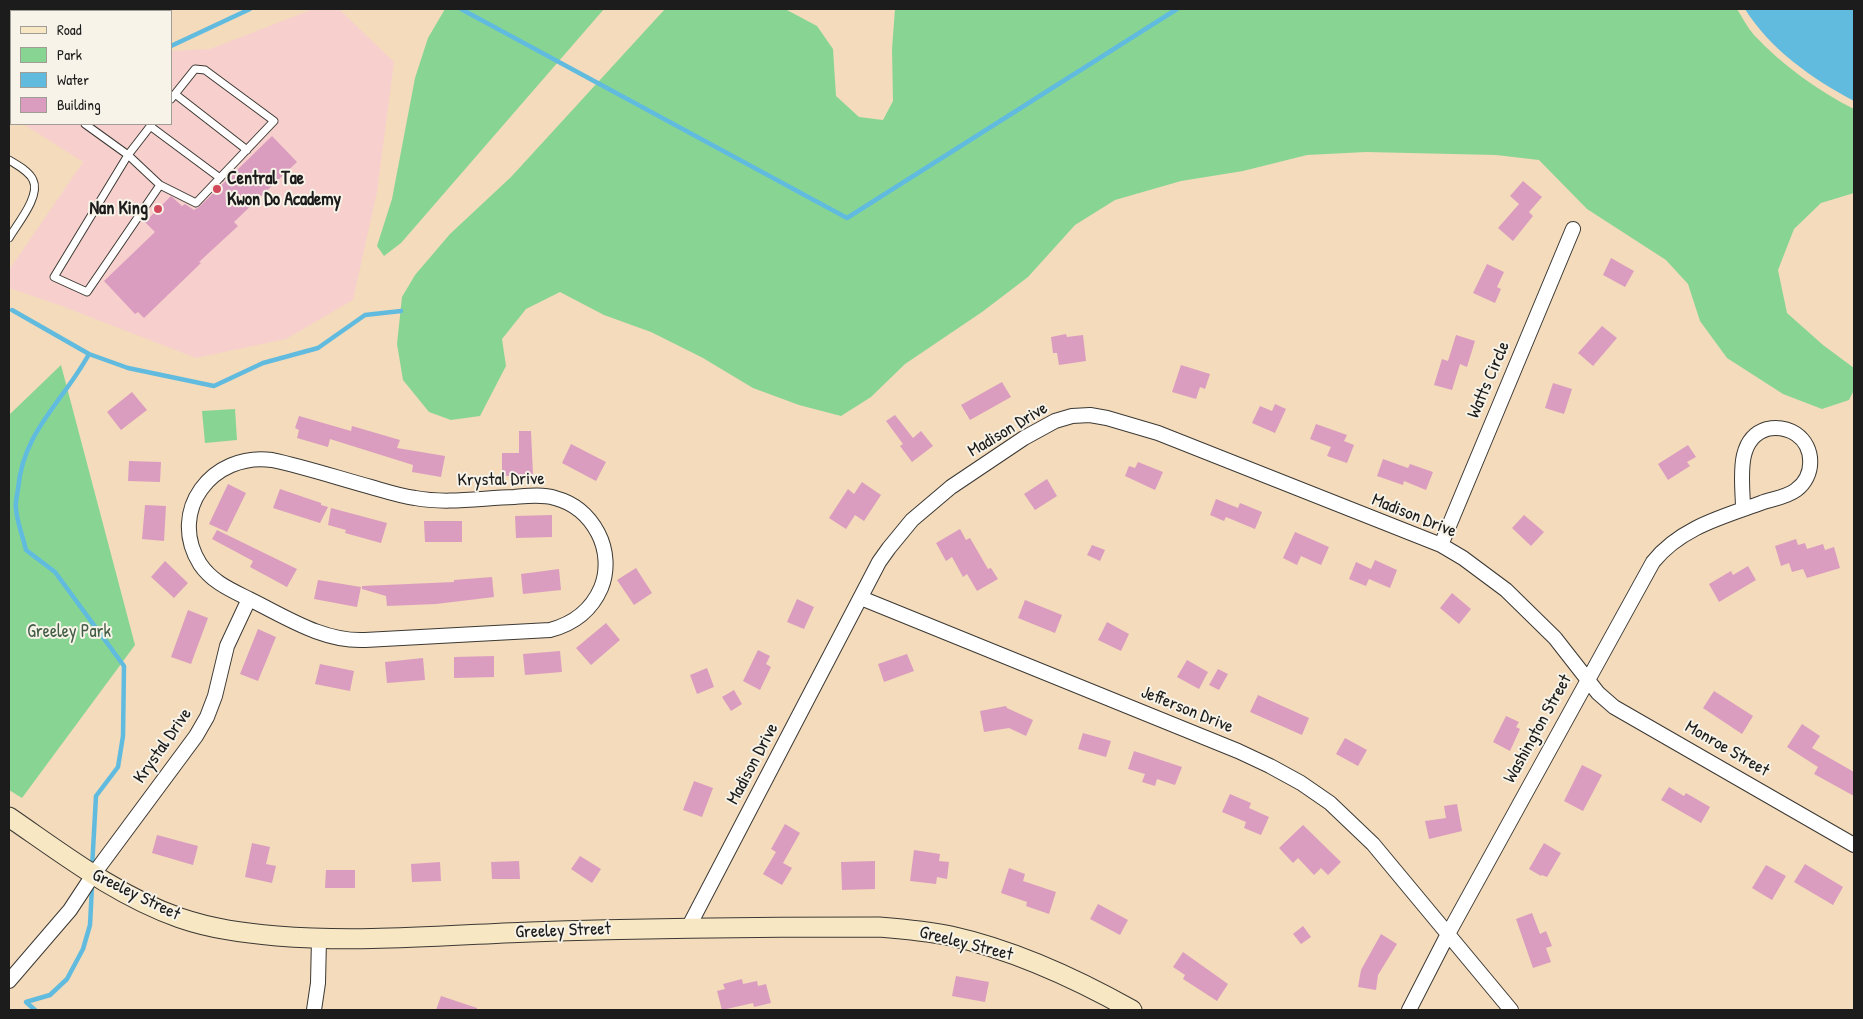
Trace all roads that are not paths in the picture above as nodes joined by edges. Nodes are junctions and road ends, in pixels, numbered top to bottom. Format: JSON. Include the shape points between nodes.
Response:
{"nodes":[{"id":1,"x":173,"y":97,"type":"edge"},
{"id":2,"x":86,"y":125,"type":"edge"},
{"id":3,"x":151,"y":125,"type":"edge"},
{"id":4,"x":247,"y":150,"type":"junction"},
{"id":5,"x":128,"y":154,"type":"junction"},
{"id":6,"x":9,"y":160,"type":"edge"},
{"id":7,"x":220,"y":178,"type":"junction"},
{"id":8,"x":160,"y":185,"type":"junction"},
{"id":9,"x":1573,"y":229,"type":"dead end"},
{"id":10,"x":9,"y":238,"type":"edge"},
{"id":11,"x":1743,"y":509,"type":"junction"},
{"id":12,"x":1441,"y":545,"type":"junction"},
{"id":13,"x":861,"y":598,"type":"junction"},
{"id":14,"x":249,"y":599,"type":"junction"},
{"id":15,"x":1587,"y":679,"type":"junction"},
{"id":16,"x":9,"y":817,"type":"edge"},
{"id":17,"x":1854,"y":844,"type":"edge"},
{"id":18,"x":93,"y":875,"type":"junction"},
{"id":19,"x":688,"y":928,"type":"junction"},
{"id":20,"x":1448,"y":934,"type":"junction"},
{"id":21,"x":319,"y":940,"type":"junction"},
{"id":22,"x":9,"y":981,"type":"edge"},
{"id":23,"x":314,"y":1010,"type":"edge"},
{"id":24,"x":1132,"y":1010,"type":"edge"},
{"id":25,"x":1408,"y":1010,"type":"edge"},
{"id":26,"x":1512,"y":1010,"type":"edge"}],
"edges":[{"from":1,"to":4,"type":"lane"},
{"from":1,"to":4,"type":"lane","via":[[195,69],[205,70],[274,122]]},
{"from":2,"to":5,"type":"lane"},
{"from":3,"to":5,"type":"lane"},
{"from":3,"to":7,"type":"lane"},
{"from":4,"to":7,"type":"lane"},
{"from":5,"to":8,"type":"lane"},
{"from":5,"to":8,"type":"lane","via":[[54,277],[87,292]]},
{"from":6,"to":10,"type":"lane","via":[[25,170],[34,181],[35,191]]},
{"from":7,"to":8,"type":"lane","via":[[196,203]]},
{"from":9,"to":12,"type":"street","name":"Watts Circle"},
{"from":11,"to":11,"type":"street","name":"Washington Street","via":[[1743,456],[1750,441],[1771,428],[1795,433],[1810,453],[1807,478],[1789,494]]},
{"from":11,"to":15,"type":"street","name":"Washington Street","via":[[1693,529],[1663,549]]},
{"from":12,"to":13,"type":"street","name":"Madison Drive","via":[[1158,433],[1107,418],[1072,416],[1055,421],[1024,438],[925,508],[889,548]]},
{"from":12,"to":15,"type":"street","name":"Madison Drive","via":[[1506,590],[1555,638]]},
{"from":13,"to":19,"type":"street","name":"Madison Drive"},
{"from":13,"to":20,"type":"street","name":"Jefferson Drive","via":[[1238,751],[1301,783],[1330,803],[1373,844]]},
{"from":14,"to":14,"type":"street","name":"Krystal Drive","via":[[314,631],[343,640],[545,631],[569,624],[592,604],[602,586],[605,556],[600,536],[589,519],[574,506],[555,498],[415,498],[283,462],[251,459],[223,468],[207,481],[196,498],[190,518],[193,548],[204,570],[223,586]]},
{"from":14,"to":18,"type":"street","name":"Krystal Drive","via":[[227,646],[207,717]]},
{"from":15,"to":17,"type":"street","name":"Monroe Street","via":[[1614,707]]},
{"from":15,"to":20,"type":"street","name":"Washington Street"},
{"from":16,"to":18,"type":"street","name":"Greeley Street"},
{"from":18,"to":21,"type":"street","name":"Greeley Street","via":[[180,918],[235,932]]},
{"from":18,"to":22,"type":"street","name":"Krystal Drive","via":[[70,910]]},
{"from":19,"to":21,"type":"street","name":"Greeley Street"},
{"from":19,"to":24,"type":"street","name":"Greeley Street","via":[[879,927],[950,936],[1019,957],[1084,984]]},
{"from":20,"to":25,"type":"street","name":"Washington Street"},
{"from":20,"to":26,"type":"street","name":"Jefferson Drive"},
{"from":21,"to":23,"type":"street"}]}
